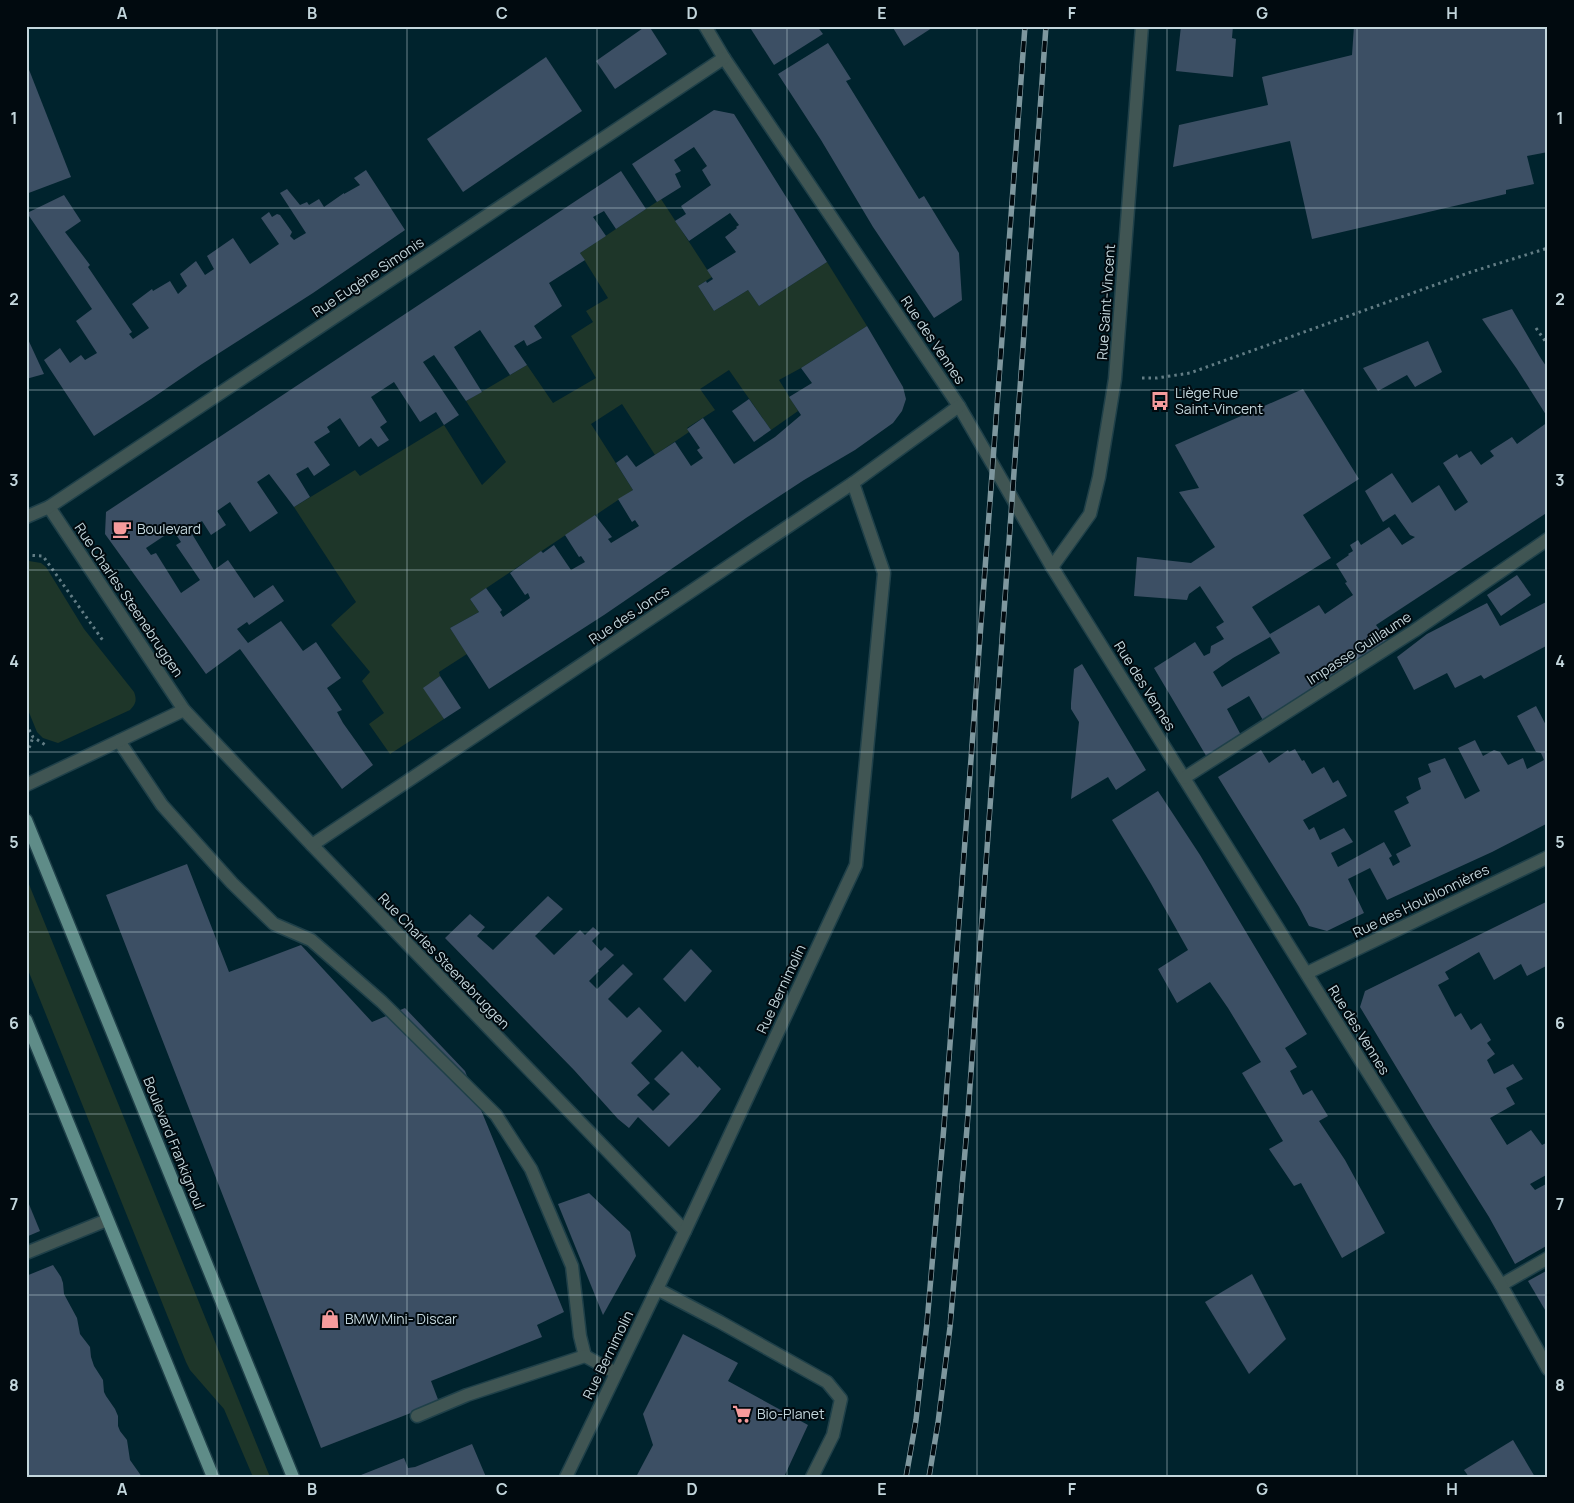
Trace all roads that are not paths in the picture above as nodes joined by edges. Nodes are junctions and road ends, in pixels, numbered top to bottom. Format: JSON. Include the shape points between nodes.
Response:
{"nodes":[{"id":1,"x":705,"y":26,"type":"edge"},
{"id":2,"x":1142,"y":26,"type":"edge"},
{"id":3,"x":724,"y":58,"type":"junction"},
{"id":4,"x":959,"y":406,"type":"junction"},
{"id":5,"x":853,"y":483,"type":"junction"},
{"id":6,"x":49,"y":507,"type":"junction"},
{"id":7,"x":26,"y":517,"type":"edge"},
{"id":8,"x":1548,"y":539,"type":"edge"},
{"id":9,"x":1052,"y":567,"type":"junction"},
{"id":10,"x":184,"y":710,"type":"junction"},
{"id":11,"x":119,"y":742,"type":"junction"},
{"id":12,"x":1184,"y":778,"type":"junction"},
{"id":13,"x":26,"y":786,"type":"edge"},
{"id":14,"x":26,"y":820,"type":"edge"},
{"id":15,"x":312,"y":845,"type":"junction"},
{"id":16,"x":1548,"y":857,"type":"edge"},
{"id":17,"x":1307,"y":973,"type":"junction"},
{"id":18,"x":26,"y":1020,"type":"edge"},
{"id":19,"x":107,"y":1220,"type":"junction"},
{"id":20,"x":685,"y":1230,"type":"junction"},
{"id":21,"x":26,"y":1253,"type":"edge"},
{"id":22,"x":1548,"y":1258,"type":"edge"},
{"id":23,"x":1501,"y":1285,"type":"junction"},
{"id":24,"x":657,"y":1289,"type":"junction"},
{"id":25,"x":585,"y":1356,"type":"junction"},
{"id":26,"x":1548,"y":1369,"type":"edge"},
{"id":27,"x":616,"y":1373,"type":"junction"},
{"id":28,"x":417,"y":1416,"type":"dead end"},
{"id":29,"x":213,"y":1477,"type":"edge"},
{"id":30,"x":293,"y":1477,"type":"edge"},
{"id":31,"x":566,"y":1477,"type":"edge"},
{"id":32,"x":812,"y":1477,"type":"edge"}],
"edges":[{"from":1,"to":3,"type":"street","name":"Rue des Vennes"},
{"from":2,"to":9,"type":"street","name":"Rue Saint-Vincent","via":[[1115,379],[1099,477],[1090,514]]},
{"from":3,"to":4,"type":"street","name":"Rue des Vennes"},
{"from":3,"to":6,"type":"street","name":"Rue Eugène Simonis"},
{"from":4,"to":5,"type":"street","name":"Rue des Joncs"},
{"from":4,"to":9,"type":"street","name":"Rue des Vennes"},
{"from":5,"to":15,"type":"street","name":"Rue des Joncs"},
{"from":5,"to":20,"type":"street","name":"Rue Bernimolin","via":[[884,573],[856,866]]},
{"from":6,"to":7,"type":"street","name":"Rue Eugène Simonis"},
{"from":6,"to":10,"type":"street","name":"Rue Charles Steenebruggen"},
{"from":8,"to":12,"type":"street","name":"Impasse Guillaume","via":[[1414,631]]},
{"from":9,"to":12,"type":"street","name":"Rue des Vennes"},
{"from":10,"to":11,"type":"street"},
{"from":10,"to":15,"type":"street","name":"Rue Charles Steenebruggen"},
{"from":11,"to":13,"type":"street"},
{"from":11,"to":25,"type":"street","via":[[162,805],[232,883],[274,924],[311,940],[382,1002],[496,1116],[531,1169],[572,1266]]},
{"from":12,"to":17,"type":"street","name":"Rue des Vennes"},
{"from":14,"to":30,"type":"main road","name":"Boulevard Frankignoul"},
{"from":15,"to":20,"type":"street","name":"Rue Charles Steenebruggen"},
{"from":16,"to":17,"type":"street","name":"Rue des Houblonnières"},
{"from":17,"to":23,"type":"street","name":"Rue des Vennes"},
{"from":18,"to":19,"type":"main road"},
{"from":19,"to":21,"type":"street"},
{"from":19,"to":29,"type":"main road"},
{"from":20,"to":24,"type":"street","name":"Rue Bernimolin"},
{"from":22,"to":23,"type":"street"},
{"from":23,"to":26,"type":"street","name":"Rue des Vennes"},
{"from":24,"to":27,"type":"street","name":"Rue Bernimolin"},
{"from":24,"to":32,"type":"street","via":[[828,1382],[841,1399],[833,1435]]},
{"from":25,"to":27,"type":"street"},
{"from":25,"to":28,"type":"street","via":[[468,1395]]},
{"from":27,"to":31,"type":"street","name":"Rue Bernimolin"}]}
